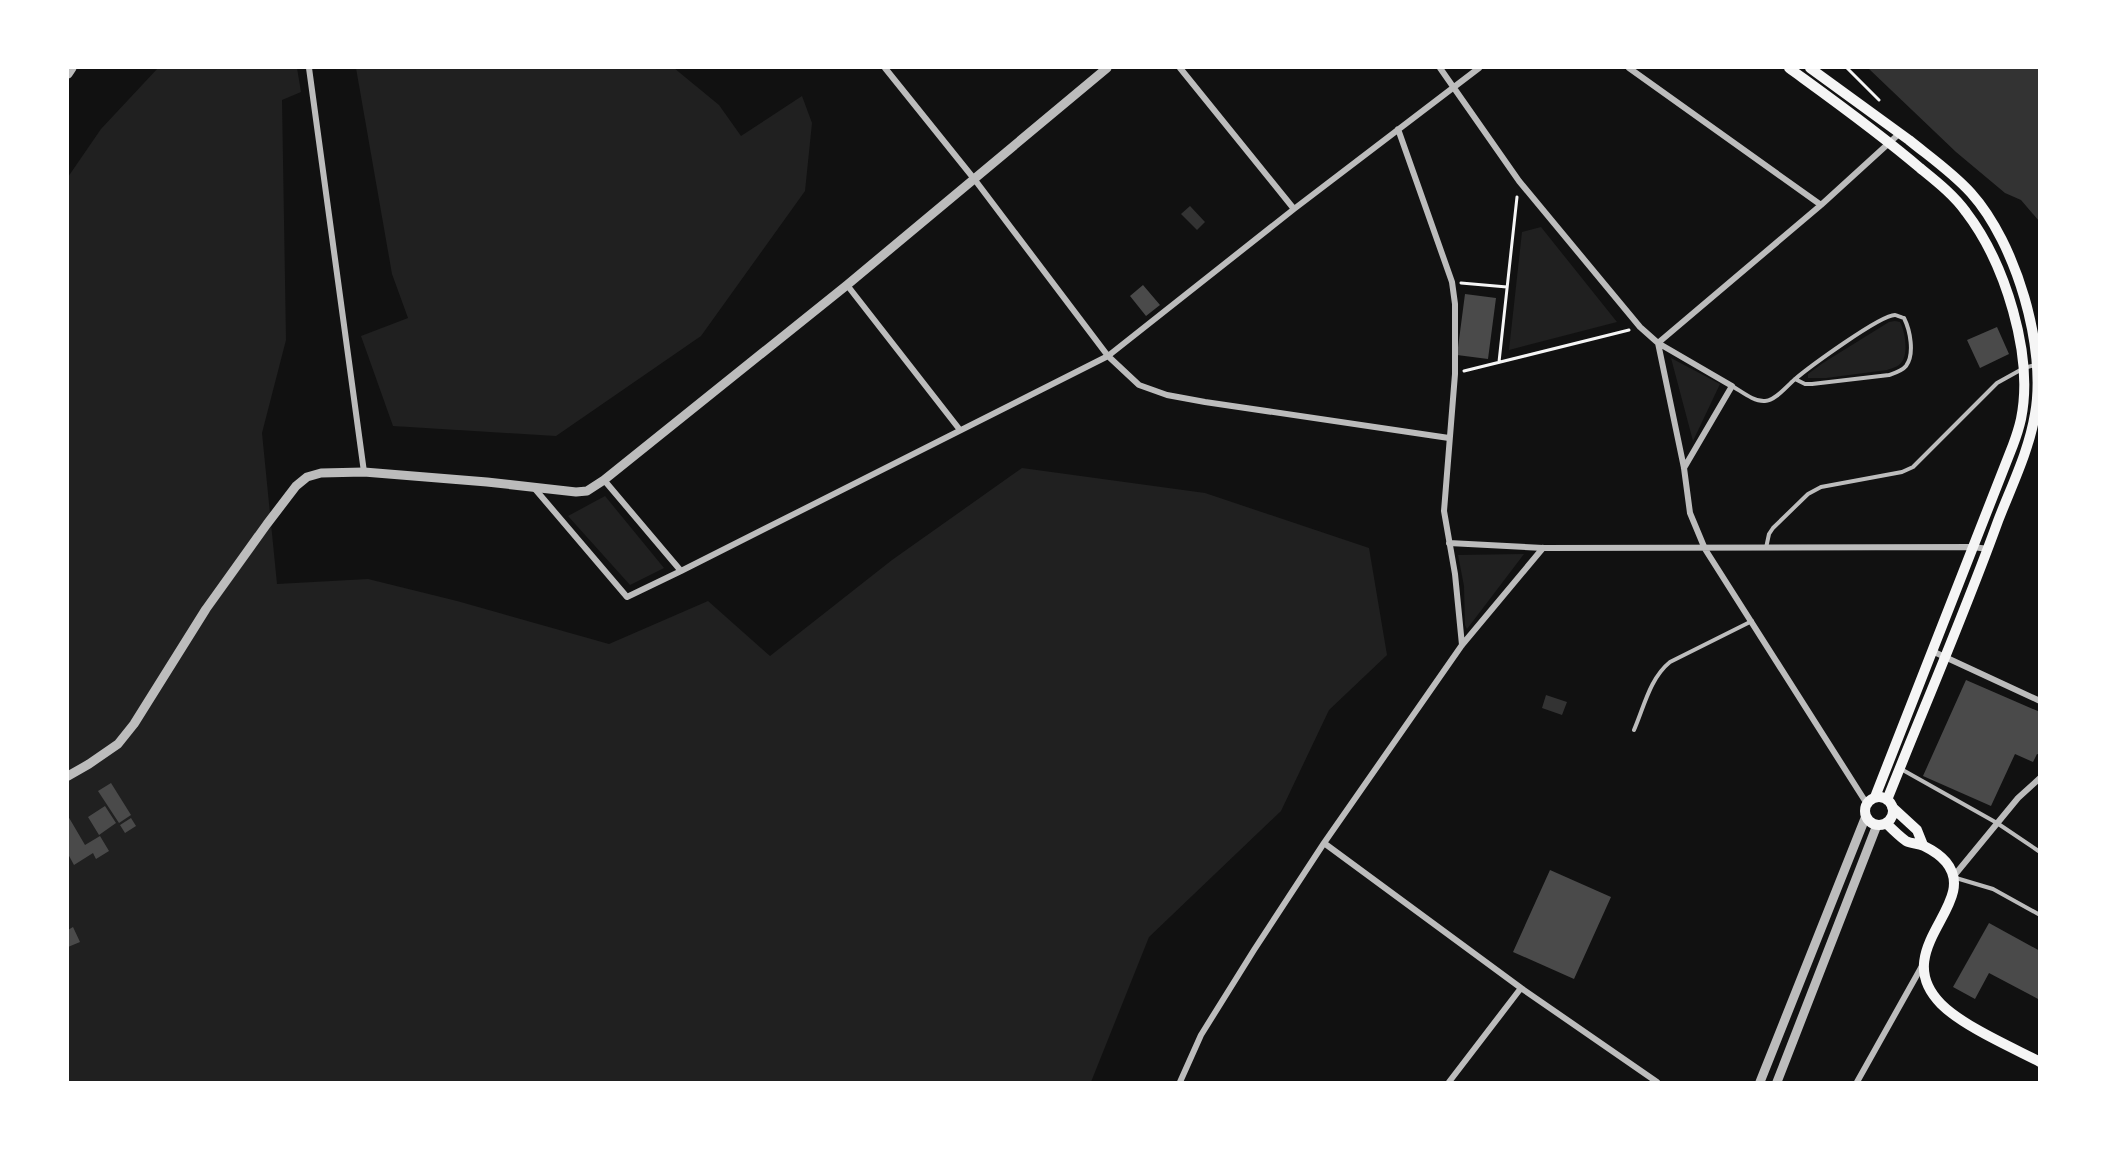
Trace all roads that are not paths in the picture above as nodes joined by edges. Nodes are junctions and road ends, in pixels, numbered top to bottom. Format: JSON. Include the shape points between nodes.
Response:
{"nodes":[{"id":1,"x":72,"y":68,"type":"edge"},
{"id":2,"x":309,"y":68,"type":"edge"},
{"id":3,"x":885,"y":68,"type":"edge"},
{"id":4,"x":1107,"y":68,"type":"edge"},
{"id":5,"x":1180,"y":68,"type":"edge"},
{"id":6,"x":1440,"y":68,"type":"edge"},
{"id":7,"x":1479,"y":68,"type":"edge"},
{"id":8,"x":1629,"y":68,"type":"edge"},
{"id":9,"x":1789,"y":68,"type":"edge"},
{"id":10,"x":1810,"y":68,"type":"edge"},
{"id":11,"x":68,"y":74,"type":"edge"},
{"id":12,"x":1455,"y":87,"type":"junction"},
{"id":13,"x":1398,"y":129,"type":"junction"},
{"id":14,"x":1900,"y":133,"type":"junction"},
{"id":15,"x":1890,"y":142,"type":"junction"},
{"id":16,"x":975,"y":180,"type":"junction"},
{"id":17,"x":1821,"y":206,"type":"junction"},
{"id":18,"x":1294,"y":209,"type":"junction"},
{"id":19,"x":847,"y":285,"type":"junction"},
{"id":20,"x":1658,"y":343,"type":"junction"},
{"id":21,"x":1108,"y":356,"type":"junction"},
{"id":22,"x":2036,"y":364,"type":"junction"},
{"id":23,"x":2024,"y":368,"type":"junction"},
{"id":24,"x":1795,"y":379,"type":"junction"},
{"id":25,"x":1732,"y":386,"type":"junction"},
{"id":26,"x":960,"y":430,"type":"junction"},
{"id":27,"x":1449,"y":438,"type":"junction"},
{"id":28,"x":1684,"y":468,"type":"junction"},
{"id":29,"x":364,"y":472,"type":"junction"},
{"id":30,"x":604,"y":480,"type":"junction"},
{"id":31,"x":535,"y":489,"type":"junction"},
{"id":32,"x":1449,"y":543,"type":"junction"},
{"id":33,"x":1544,"y":548,"type":"junction"},
{"id":34,"x":1973,"y":548,"type":"junction"},
{"id":35,"x":1705,"y":549,"type":"junction"},
{"id":36,"x":1766,"y":549,"type":"junction"},
{"id":37,"x":1988,"y":549,"type":"junction"},
{"id":38,"x":681,"y":572,"type":"junction"},
{"id":39,"x":1752,"y":621,"type":"junction"},
{"id":40,"x":1461,"y":645,"type":"junction"},
{"id":41,"x":1932,"y":651,"type":"junction"},
{"id":42,"x":1945,"y":657,"type":"junction"},
{"id":43,"x":2040,"y":701,"type":"edge"},
{"id":44,"x":1634,"y":730,"type":"dead end"},
{"id":45,"x":1900,"y":768,"type":"junction"},
{"id":46,"x":68,"y":776,"type":"edge"},
{"id":47,"x":2040,"y":778,"type":"edge"},
{"id":48,"x":1871,"y":800,"type":"junction"},
{"id":49,"x":1890,"y":804,"type":"junction"},
{"id":50,"x":1866,"y":816,"type":"junction"},
{"id":51,"x":1997,"y":823,"type":"junction"},
{"id":52,"x":1881,"y":824,"type":"junction"},
{"id":53,"x":1324,"y":843,"type":"junction"},
{"id":54,"x":1923,"y":845,"type":"junction"},
{"id":55,"x":2040,"y":852,"type":"edge"},
{"id":56,"x":1953,"y":877,"type":"junction"},
{"id":57,"x":2040,"y":915,"type":"edge"},
{"id":58,"x":1922,"y":966,"type":"junction"},
{"id":59,"x":1521,"y":988,"type":"junction"},
{"id":60,"x":2040,"y":1062,"type":"edge"},
{"id":61,"x":1180,"y":1083,"type":"edge"},
{"id":62,"x":1449,"y":1083,"type":"edge"},
{"id":63,"x":1657,"y":1083,"type":"edge"},
{"id":64,"x":1760,"y":1083,"type":"edge"},
{"id":65,"x":1777,"y":1083,"type":"edge"},
{"id":66,"x":1857,"y":1083,"type":"edge"}],
"edges":[{"from":1,"to":11,"type":"street"},
{"from":2,"to":29,"type":"street"},
{"from":3,"to":16,"type":"street"},
{"from":4,"to":16,"type":"street"},
{"from":5,"to":18,"type":"street"},
{"from":6,"to":12,"type":"street"},
{"from":7,"to":12,"type":"street"},
{"from":8,"to":17,"type":"street"},
{"from":9,"to":15,"type":"main road"},
{"from":10,"to":14,"type":"main road"},
{"from":12,"to":13,"type":"street"},
{"from":12,"to":20,"type":"street","via":[[1519,181],[1640,327]]},
{"from":13,"to":18,"type":"street"},
{"from":13,"to":27,"type":"street","via":[[1452,282],[1455,374]]},
{"from":14,"to":15,"type":"street"},
{"from":14,"to":22,"type":"main road","via":[[1971,193],[1992,220],[2022,290]]},
{"from":15,"to":17,"type":"street"},
{"from":15,"to":23,"type":"main road","via":[[1966,211],[1990,250],[2014,310]]},
{"from":16,"to":19,"type":"street"},
{"from":16,"to":21,"type":"street"},
{"from":17,"to":20,"type":"street"},
{"from":18,"to":21,"type":"street"},
{"from":19,"to":26,"type":"street"},
{"from":19,"to":30,"type":"street"},
{"from":20,"to":25,"type":"street"},
{"from":20,"to":28,"type":"street"},
{"from":21,"to":26,"type":"street"},
{"from":21,"to":27,"type":"street","via":[[1139,385],[1167,395]]},
{"from":22,"to":23,"type":"lane"},
{"from":22,"to":37,"type":"main road","via":[[2035,414]]},
{"from":23,"to":34,"type":"main road","via":[[2021,419]]},
{"from":23,"to":36,"type":"lane","via":[[1997,383],[1913,467],[1821,487],[1808,494],[1773,528]]},
{"from":24,"to":24,"type":"lane","via":[[1820,358],[1887,318],[1904,318],[1911,356],[1898,372],[1812,384]]},
{"from":24,"to":25,"type":"lane","via":[[1765,401]]},
{"from":25,"to":28,"type":"street"},
{"from":26,"to":38,"type":"street"},
{"from":27,"to":32,"type":"street","via":[[1444,511]]},
{"from":28,"to":35,"type":"street","via":[[1690,513]]},
{"from":29,"to":31,"type":"street"},
{"from":29,"to":46,"type":"street","via":[[321,473],[296,486],[206,609],[118,744]]},
{"from":30,"to":31,"type":"street","via":[[586,491]]},
{"from":30,"to":38,"type":"street"},
{"from":31,"to":38,"type":"street","via":[[627,597]]},
{"from":32,"to":33,"type":"street"},
{"from":32,"to":40,"type":"street"},
{"from":33,"to":35,"type":"street"},
{"from":33,"to":40,"type":"street"},
{"from":34,"to":36,"type":"street"},
{"from":34,"to":37,"type":"street"},
{"from":34,"to":41,"type":"main road"},
{"from":35,"to":36,"type":"street"},
{"from":35,"to":39,"type":"street"},
{"from":37,"to":42,"type":"main road"},
{"from":39,"to":44,"type":"lane","via":[[1662,669]]},
{"from":39,"to":48,"type":"street"},
{"from":40,"to":53,"type":"street"},
{"from":41,"to":42,"type":"street"},
{"from":41,"to":48,"type":"main road"},
{"from":42,"to":43,"type":"street"},
{"from":42,"to":45,"type":"main road"},
{"from":45,"to":49,"type":"main road"},
{"from":45,"to":51,"type":"lane"},
{"from":47,"to":51,"type":"street"},
{"from":48,"to":49,"type":"main road"},
{"from":48,"to":50,"type":"main road"},
{"from":49,"to":52,"type":"main road","via":[[1893,813]]},
{"from":49,"to":54,"type":"main road","via":[[1917,830]]},
{"from":50,"to":52,"type":"main road"},
{"from":50,"to":64,"type":"street"},
{"from":51,"to":55,"type":"lane"},
{"from":51,"to":56,"type":"street"},
{"from":52,"to":54,"type":"main road","via":[[1908,842]]},
{"from":52,"to":65,"type":"street"},
{"from":53,"to":59,"type":"street"},
{"from":53,"to":61,"type":"street","via":[[1201,1035]]},
{"from":54,"to":56,"type":"main road","via":[[1946,862]]},
{"from":56,"to":57,"type":"lane","via":[[1993,890]]},
{"from":56,"to":58,"type":"main road","via":[[1954,893],[1927,947]]},
{"from":58,"to":60,"type":"main road","via":[[1940,1003],[1956,1016]]},
{"from":58,"to":66,"type":"street"},
{"from":59,"to":62,"type":"street"},
{"from":59,"to":63,"type":"street"}]}
